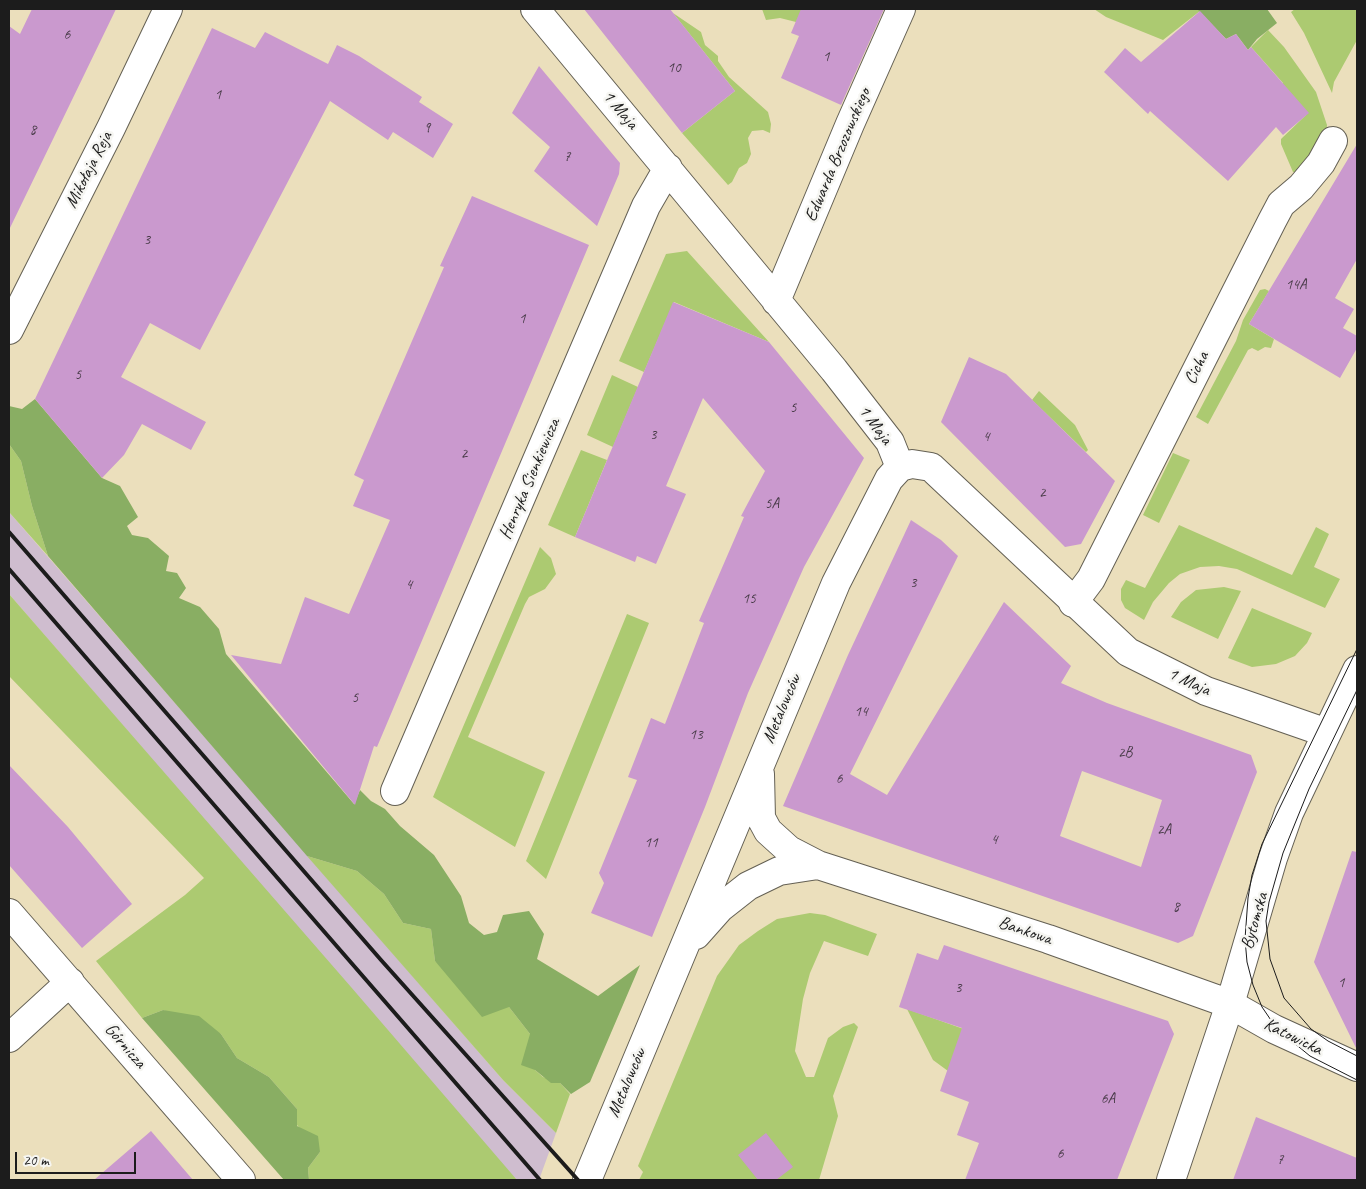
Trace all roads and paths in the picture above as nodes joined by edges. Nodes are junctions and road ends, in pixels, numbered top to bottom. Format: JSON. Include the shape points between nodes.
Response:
{"nodes":[{"id":1,"x":168,"y":9,"type":"edge"},
{"id":2,"x":534,"y":9,"type":"edge"},
{"id":3,"x":901,"y":9,"type":"edge"},
{"id":4,"x":1333,"y":141,"type":"dead end"},
{"id":5,"x":668,"y":168,"type":"junction"},
{"id":6,"x":776,"y":301,"type":"junction"},
{"id":7,"x":9,"y":330,"type":"edge"},
{"id":8,"x":900,"y":467,"type":"junction"},
{"id":9,"x":1073,"y":603,"type":"junction"},
{"id":10,"x":1357,"y":670,"type":"edge"},
{"id":11,"x":1328,"y":733,"type":"junction"},
{"id":12,"x":763,"y":755,"type":"junction"},
{"id":13,"x":395,"y":791,"type":"dead end"},
{"id":14,"x":818,"y":865,"type":"junction"},
{"id":15,"x":9,"y":913,"type":"edge"},
{"id":16,"x":679,"y":959,"type":"junction"},
{"id":17,"x":70,"y":982,"type":"junction"},
{"id":18,"x":1230,"y":1004,"type":"junction"},
{"id":19,"x":9,"y":1038,"type":"edge"},
{"id":20,"x":1357,"y":1067,"type":"edge"},
{"id":21,"x":241,"y":1180,"type":"edge"},
{"id":22,"x":587,"y":1180,"type":"edge"},
{"id":23,"x":1171,"y":1180,"type":"edge"}],
"edges":[{"from":1,"to":7,"type":"street","name":"Mikołaja Reja"},
{"from":2,"to":5,"type":"street","name":"1 Maja"},
{"from":3,"to":6,"type":"street","name":"Edwarda Brzozowskiego"},
{"from":4,"to":9,"type":"street","name":"Cicha","via":[[1321,163],[1281,204],[1091,579]]},
{"from":5,"to":6,"type":"street","name":"1 Maja"},
{"from":5,"to":13,"type":"street","name":"Henryka Sienkiewicza","via":[[646,206]]},
{"from":6,"to":8,"type":"street","name":"1 Maja","via":[[890,442]]},
{"from":8,"to":9,"type":"street","name":"1 Maja","via":[[912,464],[931,467]]},
{"from":8,"to":12,"type":"street","name":"Metalowców","via":[[889,479],[836,583]]},
{"from":9,"to":11,"type":"street","name":"1 Maja","via":[[1128,652],[1206,691]]},
{"from":10,"to":11,"type":"street","name":"Bytomska"},
{"from":11,"to":18,"type":"street","name":"Bytomska","via":[[1289,813]]},
{"from":12,"to":14,"type":"street","name":"Bankowa","via":[[761,818],[768,831],[790,850]]},
{"from":12,"to":16,"type":"street","name":"Metalowców"},
{"from":14,"to":16,"type":"street","name":"Metalowców","via":[[779,871],[748,886],[720,908]]},
{"from":14,"to":18,"type":"street","name":"Bankowa","via":[[1038,936]]},
{"from":15,"to":17,"type":"street","name":"Górnicza"},
{"from":16,"to":22,"type":"street","name":"Metalowców"},
{"from":17,"to":19,"type":"street"},
{"from":17,"to":21,"type":"street","name":"Górnicza"},
{"from":18,"to":20,"type":"street","name":"Katowicka","via":[[1274,1029]]},
{"from":18,"to":23,"type":"street","name":"Bytomska"}]}
